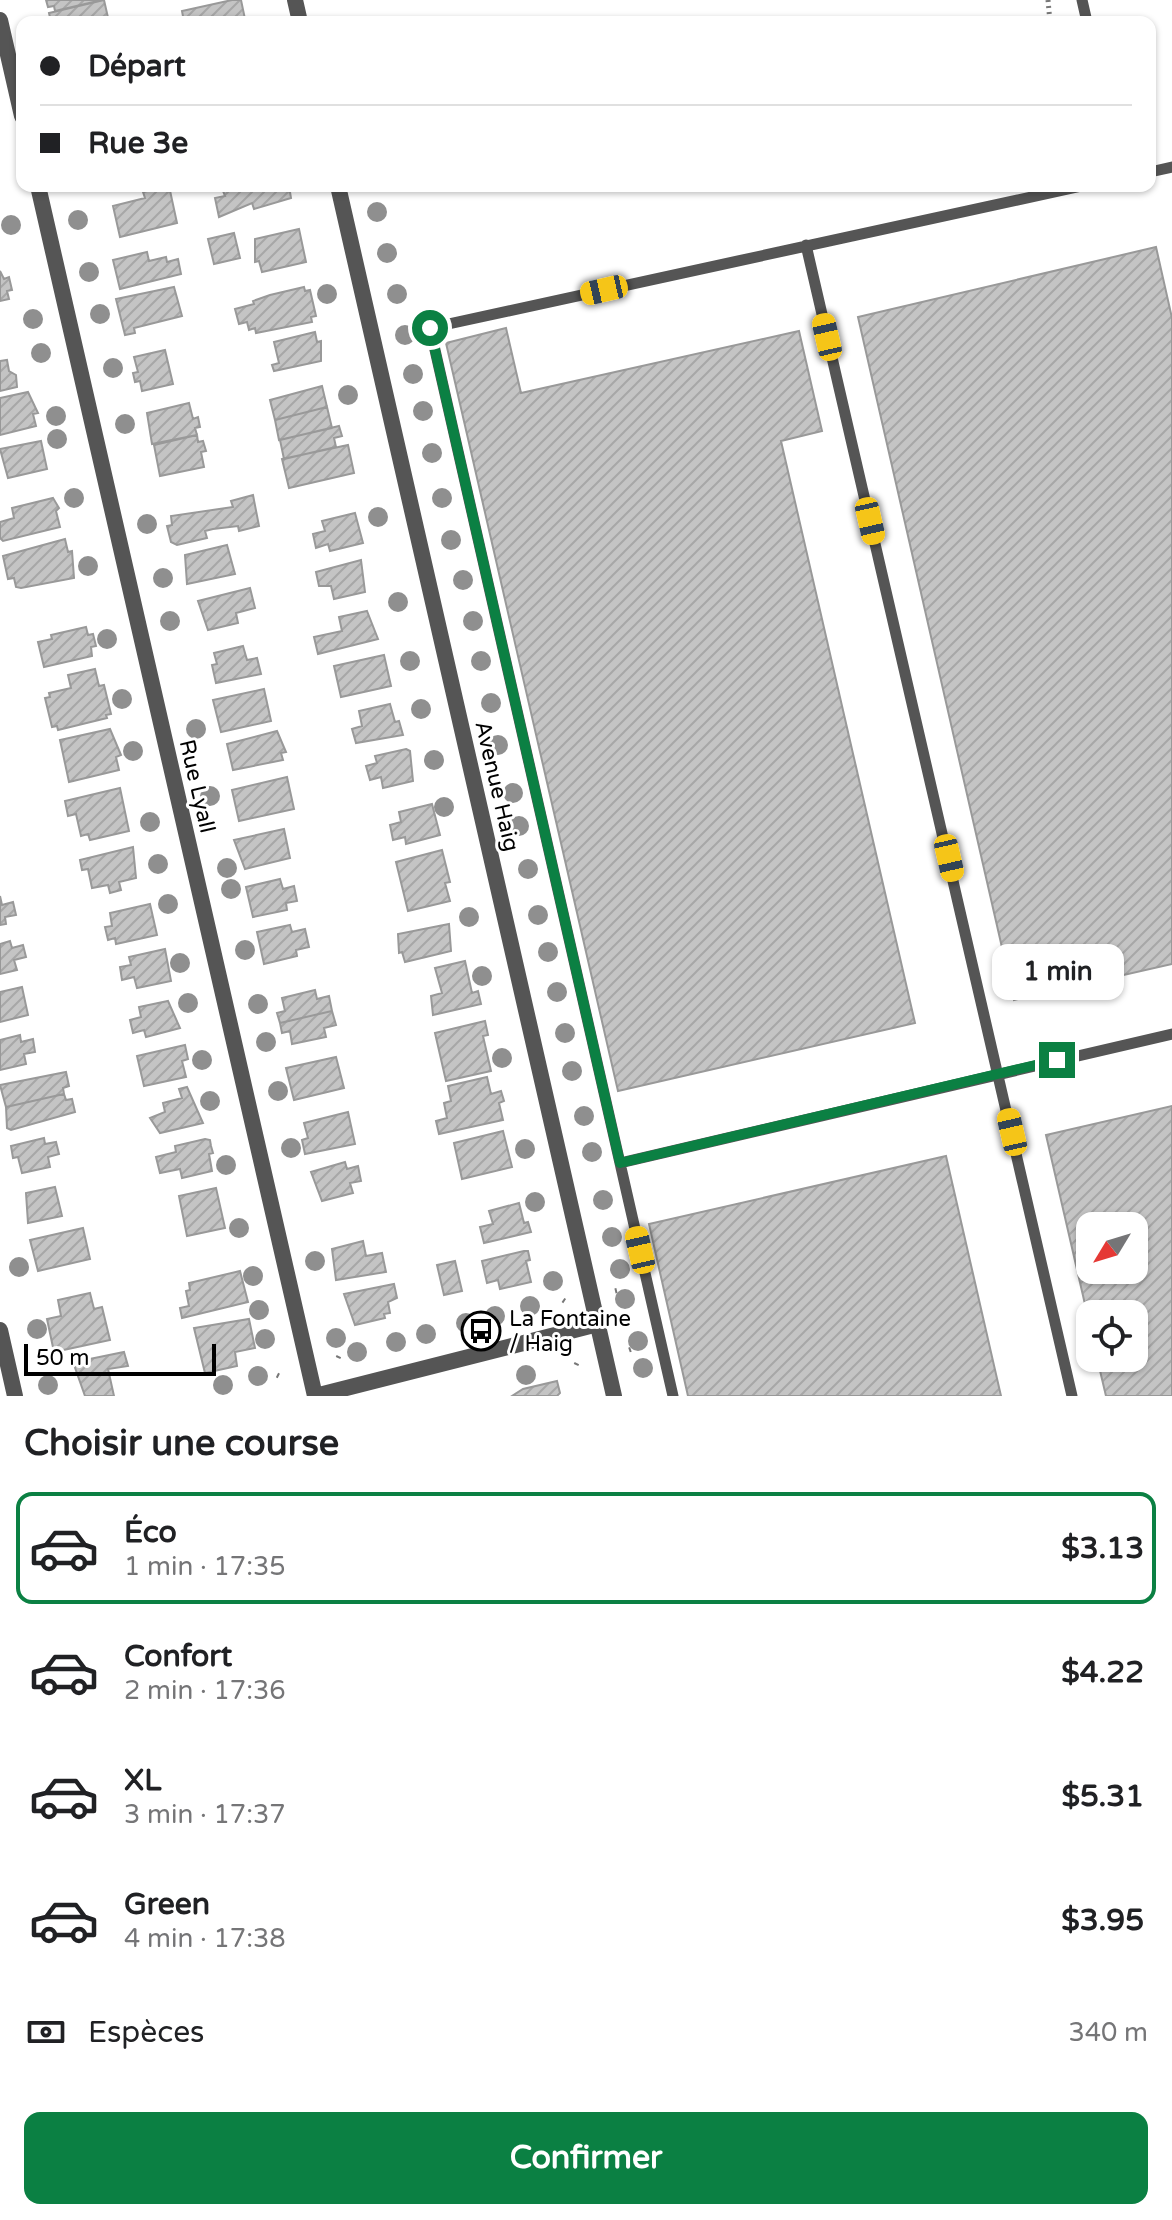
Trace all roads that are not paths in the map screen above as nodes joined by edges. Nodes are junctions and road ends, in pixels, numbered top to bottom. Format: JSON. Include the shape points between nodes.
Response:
{"nodes":[{"id":1,"x":0,"y":20,"type":"edge"},
{"id":2,"x":16,"y":90,"type":"edge"},
{"id":3,"x":39,"y":192,"type":"edge"},
{"id":4,"x":339,"y":192,"type":"edge"},
{"id":5,"x":1054,"y":192,"type":"edge"},
{"id":6,"x":806,"y":245,"type":"junction"},
{"id":7,"x":1172,"y":1034,"type":"edge"},
{"id":8,"x":999,"y":1073,"type":"junction"},
{"id":9,"x":620,"y":1163,"type":"junction"},
{"id":10,"x":598,"y":1324,"type":"junction"},
{"id":11,"x":0,"y":1330,"type":"edge"},
{"id":12,"x":15,"y":1396,"type":"edge"},
{"id":13,"x":315,"y":1396,"type":"edge"},
{"id":14,"x":614,"y":1396,"type":"edge"},
{"id":15,"x":673,"y":1396,"type":"edge"},
{"id":16,"x":1072,"y":1396,"type":"edge"}],
"edges":[{"from":1,"to":2,"type":"street"},
{"from":3,"to":13,"type":"street","name":"Rue Lyall"},
{"from":4,"to":10,"type":"street","name":"Avenue Haig"},
{"from":5,"to":6,"type":"lane"},
{"from":6,"to":8,"type":"lane"},
{"from":6,"to":9,"type":"lane","via":[[430,328]]},
{"from":7,"to":8,"type":"lane"},
{"from":8,"to":9,"type":"lane"},
{"from":8,"to":16,"type":"lane"},
{"from":9,"to":15,"type":"lane"},
{"from":10,"to":13,"type":"street"},
{"from":10,"to":14,"type":"street","name":"Avenue Haig"},
{"from":11,"to":12,"type":"street"}]}
